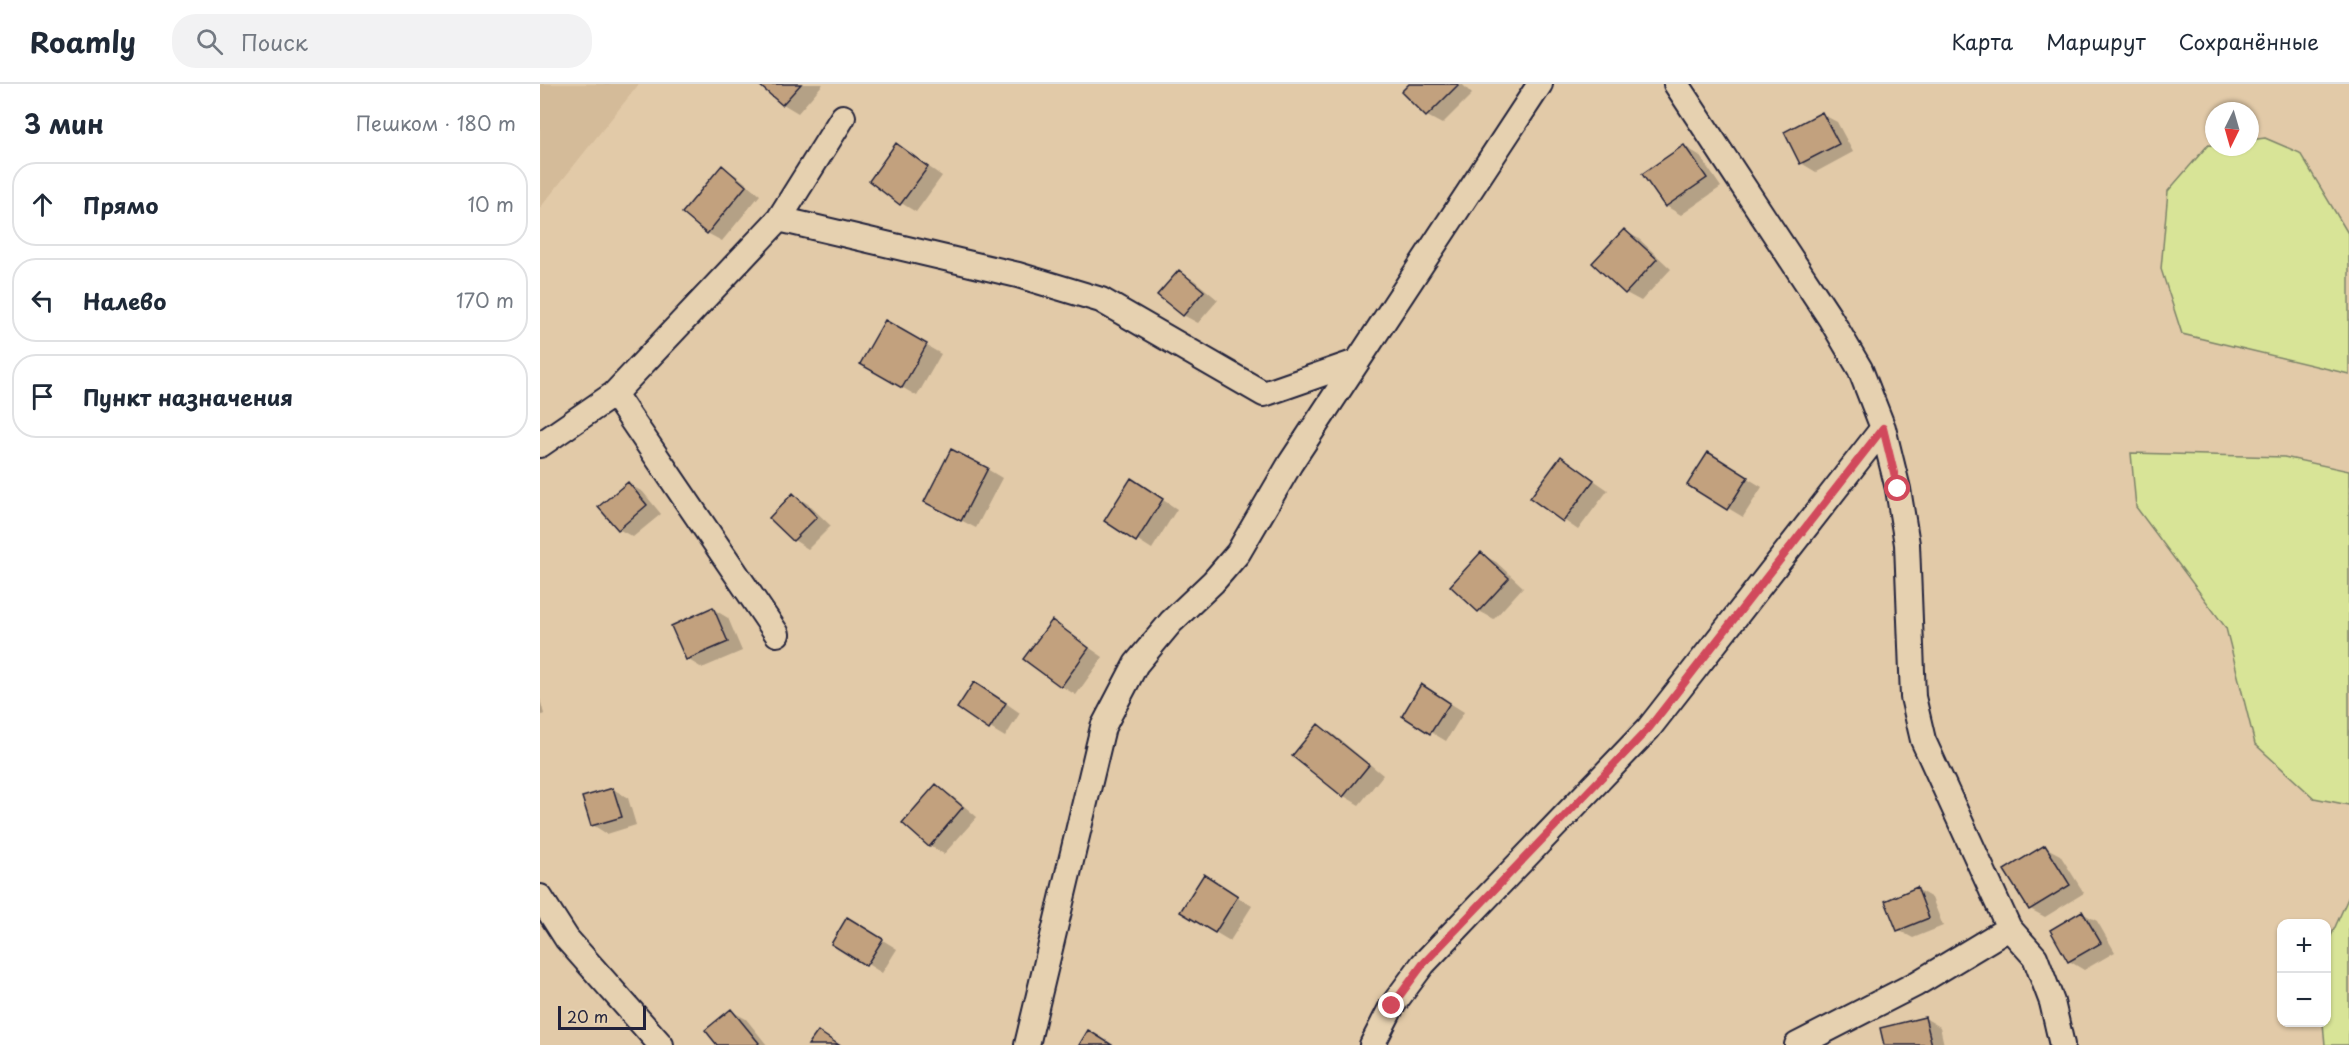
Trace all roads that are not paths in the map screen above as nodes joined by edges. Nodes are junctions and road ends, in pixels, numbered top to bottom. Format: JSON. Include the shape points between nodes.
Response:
{"nodes":[{"id":1,"x":1540,"y":84,"type":"edge"},
{"id":2,"x":1676,"y":84,"type":"edge"},
{"id":3,"x":843,"y":117,"type":"dead end"},
{"id":4,"x":780,"y":219,"type":"junction"},
{"id":5,"x":1356,"y":362,"type":"junction"},
{"id":6,"x":614,"y":394,"type":"junction"},
{"id":7,"x":1883,"y":428,"type":"junction"},
{"id":8,"x":540,"y":446,"type":"edge"},
{"id":9,"x":777,"y":634,"type":"dead end"},
{"id":10,"x":540,"y":897,"type":"edge"},
{"id":11,"x":2009,"y":928,"type":"junction"},
{"id":12,"x":661,"y":1045,"type":"edge"},
{"id":13,"x":1028,"y":1045,"type":"edge"},
{"id":14,"x":1372,"y":1045,"type":"edge"},
{"id":15,"x":1797,"y":1045,"type":"edge"},
{"id":16,"x":2062,"y":1045,"type":"edge"}],
"edges":[{"from":1,"to":5,"type":"street"},
{"from":2,"to":7,"type":"street","via":[[1830,318],[1860,369]]},
{"from":3,"to":4,"type":"street"},
{"from":4,"to":5,"type":"street","via":[[1018,275],[1101,300],[1264,394]]},
{"from":4,"to":6,"type":"street"},
{"from":5,"to":13,"type":"street","via":[[1238,553],[1136,664],[1103,727]]},
{"from":6,"to":8,"type":"street"},
{"from":6,"to":9,"type":"street"},
{"from":7,"to":11,"type":"street","via":[[1907,544],[1913,697],[1923,740]]},
{"from":7,"to":14,"type":"street","via":[[1649,728],[1423,964],[1392,1006]]},
{"from":10,"to":12,"type":"street","via":[[567,939]]},
{"from":11,"to":15,"type":"street","via":[[1916,984]]},
{"from":11,"to":16,"type":"street","via":[[2035,957],[2052,1002]]}]}
